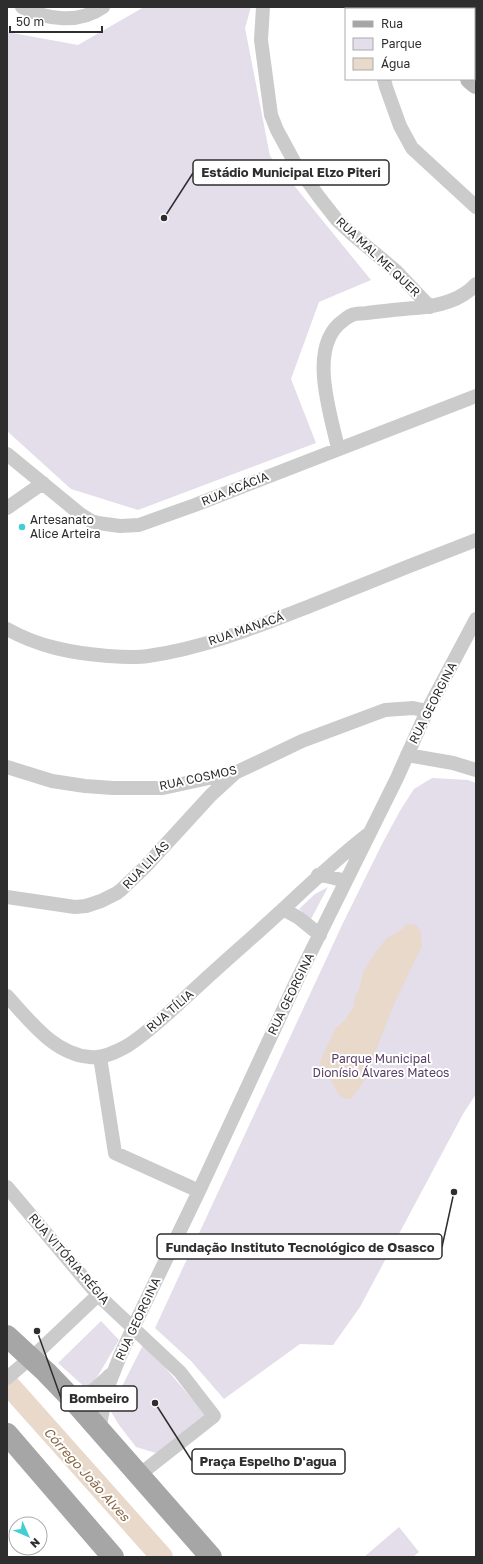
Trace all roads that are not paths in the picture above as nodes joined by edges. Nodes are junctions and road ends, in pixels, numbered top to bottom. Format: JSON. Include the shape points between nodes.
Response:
{"nodes":[{"id":1,"x":22,"y":7,"type":"edge"},
{"id":2,"x":103,"y":7,"type":"edge"},
{"id":3,"x":263,"y":7,"type":"edge"},
{"id":4,"x":384,"y":80,"type":"edge"},
{"id":5,"x":476,"y":207,"type":"edge"},
{"id":6,"x":476,"y":284,"type":"edge"},
{"id":7,"x":430,"y":307,"type":"junction"},
{"id":8,"x":475,"y":399,"type":"edge"},
{"id":9,"x":338,"y":448,"type":"junction"},
{"id":10,"x":7,"y":454,"type":"edge"},
{"id":11,"x":43,"y":483,"type":"junction"},
{"id":12,"x":7,"y":508,"type":"edge"},
{"id":13,"x":476,"y":540,"type":"edge"},
{"id":14,"x":476,"y":619,"type":"edge"},
{"id":15,"x":7,"y":629,"type":"edge"},
{"id":16,"x":427,"y":711,"type":"junction"},
{"id":17,"x":407,"y":754,"type":"junction"},
{"id":18,"x":7,"y":767,"type":"edge"},
{"id":19,"x":476,"y":770,"type":"edge"},
{"id":20,"x":236,"y":772,"type":"junction"},
{"id":21,"x":370,"y":833,"type":"junction"},
{"id":22,"x":318,"y":876,"type":"junction"},
{"id":23,"x":346,"y":882,"type":"junction"},
{"id":24,"x":7,"y":898,"type":"edge"},
{"id":25,"x":283,"y":909,"type":"junction"},
{"id":26,"x":320,"y":935,"type":"junction"},
{"id":27,"x":7,"y":996,"type":"edge"},
{"id":28,"x":100,"y":1057,"type":"junction"},
{"id":29,"x":7,"y":1187,"type":"edge"},
{"id":30,"x":199,"y":1191,"type":"junction"},
{"id":31,"x":98,"y":1295,"type":"junction"},
{"id":32,"x":133,"y":1328,"type":"junction"},
{"id":33,"x":7,"y":1336,"type":"edge"},
{"id":34,"x":29,"y":1359,"type":"junction"},
{"id":35,"x":114,"y":1372,"type":"junction"},
{"id":36,"x":7,"y":1378,"type":"edge"},
{"id":37,"x":74,"y":1401,"type":"junction"},
{"id":38,"x":99,"y":1430,"type":"junction"},
{"id":39,"x":7,"y":1434,"type":"edge"},
{"id":40,"x":139,"y":1475,"type":"junction"},
{"id":41,"x":113,"y":1557,"type":"edge"},
{"id":42,"x":211,"y":1557,"type":"edge"}],
"edges":[{"from":1,"to":2,"type":"street","via":[[44,16],[68,19]]},
{"from":3,"to":7,"type":"street","name":"RUA MAL ME QUER","via":[[261,40],[271,115],[296,165],[337,220],[396,271]]},
{"from":4,"to":5,"type":"street","via":[[400,126],[412,148]]},
{"from":6,"to":7,"type":"street","via":[[457,299]]},
{"from":7,"to":9,"type":"street","via":[[352,315],[339,323],[331,333],[323,359],[324,377]]},
{"from":8,"to":9,"type":"street","name":"RUA ACÁCIA"},
{"from":9,"to":11,"type":"street","name":"RUA ACÁCIA","via":[[139,525],[120,526],[91,521]]},
{"from":10,"to":11,"type":"street","name":"RUA ACÁCIA"},
{"from":11,"to":12,"type":"street"},
{"from":13,"to":15,"type":"street","name":"RUA MANACÁ","via":[[254,628],[207,643],[147,656],[132,658],[57,649]]},
{"from":14,"to":16,"type":"street","name":"RUA GEORGINA"},
{"from":16,"to":17,"type":"street","name":"RUA GEORGINA"},
{"from":16,"to":20,"type":"street","name":"RUA COSMOS","via":[[413,708],[385,710],[302,741]]},
{"from":17,"to":19,"type":"street"},
{"from":17,"to":21,"type":"street","name":"RUA GEORGINA"},
{"from":18,"to":20,"type":"street","name":"RUA COSMOS","via":[[65,783],[113,788],[163,788]]},
{"from":20,"to":24,"type":"street","name":"RUA LILÁS","via":[[117,893],[76,908]]},
{"from":21,"to":22,"type":"street","name":"RUA TÍLIA"},
{"from":21,"to":23,"type":"street","name":"RUA GEORGINA"},
{"from":22,"to":23,"type":"street"},
{"from":22,"to":25,"type":"street","name":"RUA TÍLIA"},
{"from":23,"to":26,"type":"street","name":"RUA GEORGINA"},
{"from":25,"to":26,"type":"street"},
{"from":25,"to":28,"type":"street","name":"RUA TÍLIA","via":[[142,1034],[118,1050]]},
{"from":26,"to":30,"type":"street","name":"RUA GEORGINA"},
{"from":27,"to":28,"type":"street","name":"RUA TÍLIA","via":[[59,1047],[69,1053],[90,1058]]},
{"from":28,"to":30,"type":"street","via":[[116,1153]]},
{"from":29,"to":31,"type":"street","name":"RUA VITÓRIA-RÉGIA"},
{"from":30,"to":32,"type":"street","name":"RUA GEORGINA"},
{"from":31,"to":32,"type":"street","name":"RUA VITÓRIA-RÉGIA"},
{"from":31,"to":34,"type":"street"},
{"from":32,"to":35,"type":"street","name":"RUA GEORGINA"},
{"from":32,"to":40,"type":"street","name":"RUA VITÓRIA-RÉGIA","via":[[180,1372],[214,1416]]},
{"from":33,"to":34,"type":"main road"},
{"from":34,"to":36,"type":"street"},
{"from":34,"to":37,"type":"main road"},
{"from":35,"to":37,"type":"street","name":"RUA GEORGINA","via":[[99,1387]]},
{"from":35,"to":38,"type":"street","name":"RUA GEORGINA","via":[[104,1402]]},
{"from":37,"to":38,"type":"main road"},
{"from":38,"to":40,"type":"main road"},
{"from":39,"to":41,"type":"main road"},
{"from":40,"to":42,"type":"main road"}]}
